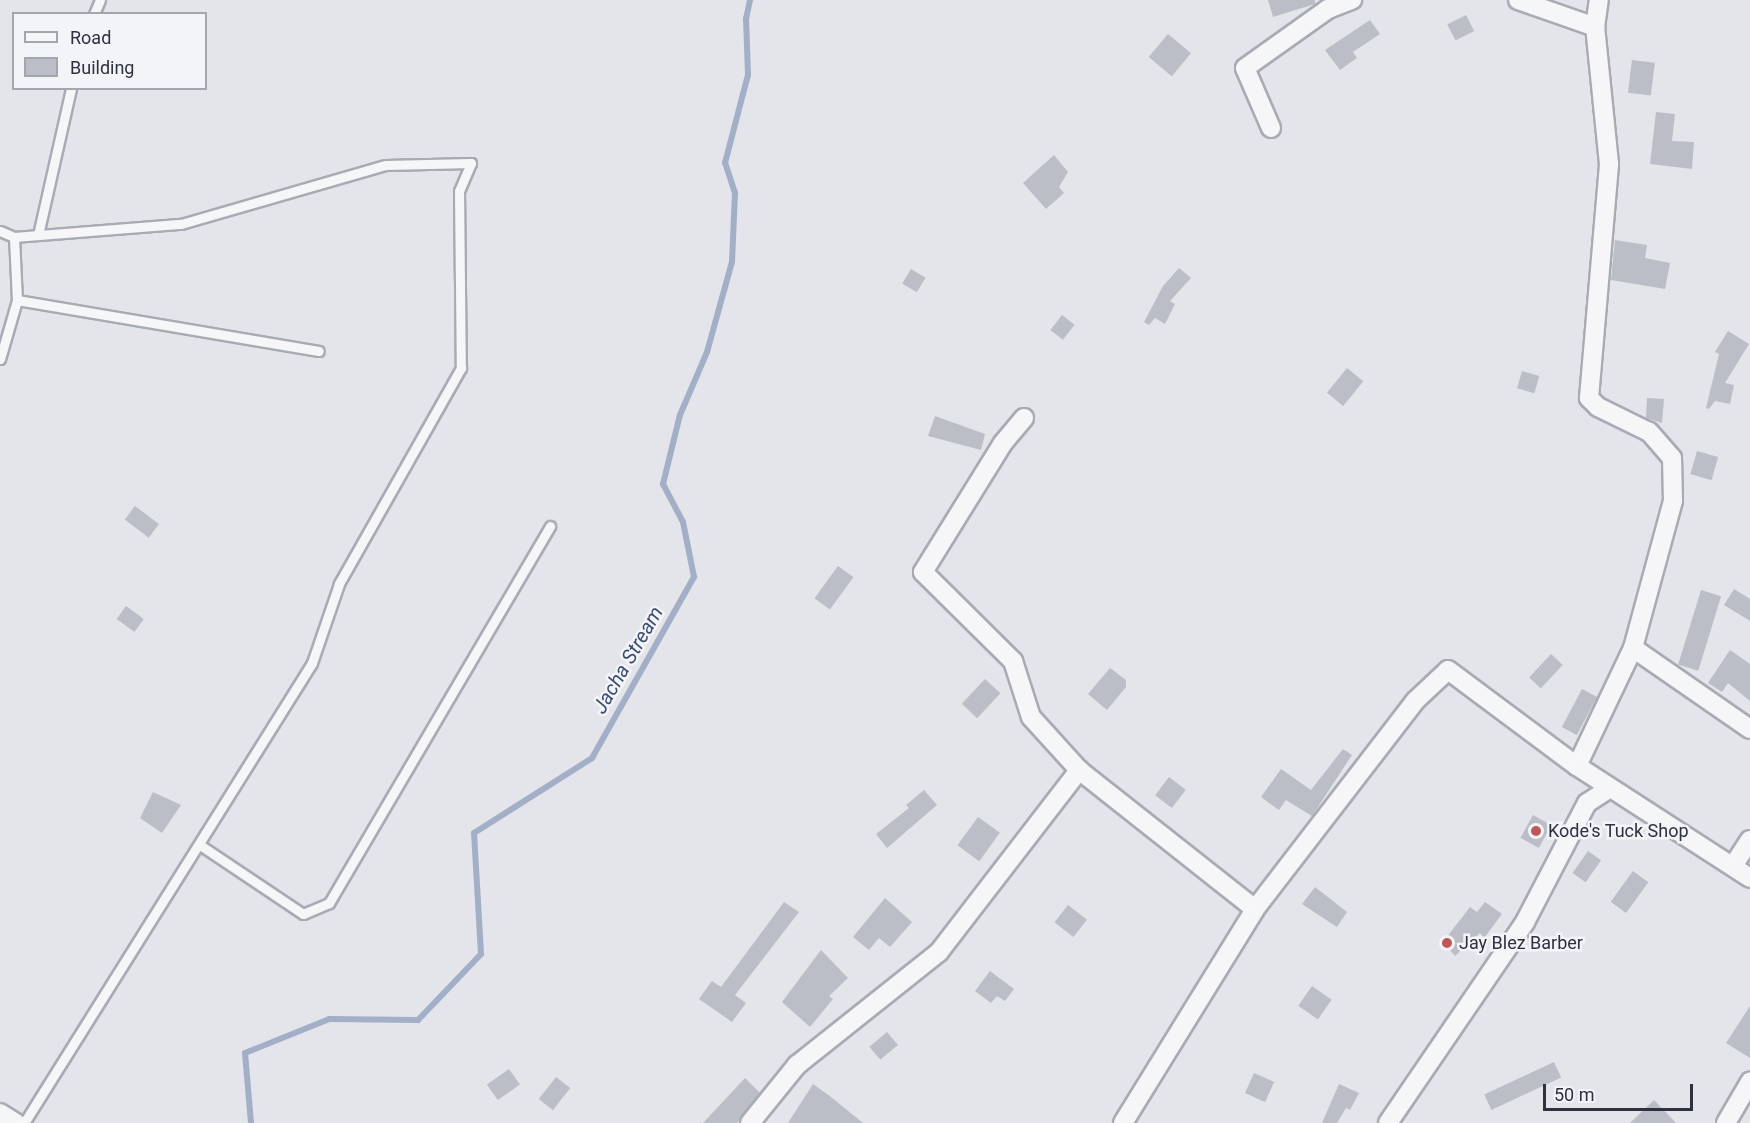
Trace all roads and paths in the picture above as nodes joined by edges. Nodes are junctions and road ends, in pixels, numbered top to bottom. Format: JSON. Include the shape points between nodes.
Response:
{"nodes":[{"id":1,"x":1352,"y":0,"type":"edge"},
{"id":2,"x":1518,"y":0,"type":"edge"},
{"id":3,"x":1599,"y":0,"type":"edge"},
{"id":4,"x":1326,"y":5,"type":"edge"},
{"id":5,"x":1595,"y":27,"type":"junction"},
{"id":6,"x":70,"y":90,"type":"edge"},
{"id":7,"x":1271,"y":128,"type":"dead end"},
{"id":8,"x":0,"y":231,"type":"edge"},
{"id":9,"x":38,"y":235,"type":"junction"},
{"id":10,"x":14,"y":237,"type":"junction"},
{"id":11,"x":17,"y":300,"type":"junction"},
{"id":12,"x":319,"y":351,"type":"dead end"},
{"id":13,"x":0,"y":359,"type":"edge"},
{"id":14,"x":1024,"y":418,"type":"dead end"},
{"id":15,"x":550,"y":526,"type":"dead end"},
{"id":16,"x":1633,"y":648,"type":"junction"},
{"id":17,"x":1750,"y":729,"type":"edge"},
{"id":18,"x":1577,"y":766,"type":"junction"},
{"id":19,"x":1079,"y":770,"type":"junction"},
{"id":20,"x":1610,"y":788,"type":"junction"},
{"id":21,"x":1750,"y":840,"type":"edge"},
{"id":22,"x":200,"y":845,"type":"junction"},
{"id":23,"x":1732,"y":866,"type":"junction"},
{"id":24,"x":1750,"y":878,"type":"edge"},
{"id":25,"x":1255,"y":909,"type":"junction"},
{"id":26,"x":1750,"y":1082,"type":"edge"},
{"id":27,"x":0,"y":1113,"type":"edge"},
{"id":28,"x":16,"y":1123,"type":"edge"},
{"id":29,"x":24,"y":1123,"type":"edge"},
{"id":30,"x":750,"y":1123,"type":"edge"},
{"id":31,"x":1123,"y":1123,"type":"edge"},
{"id":32,"x":1388,"y":1123,"type":"edge"},
{"id":33,"x":1726,"y":1123,"type":"edge"}],
"edges":[{"from":1,"to":4,"type":"street"},
{"from":2,"to":5,"type":"street"},
{"from":3,"to":5,"type":"street"},
{"from":4,"to":7,"type":"street","via":[[1245,68]]},
{"from":5,"to":16,"type":"street","via":[[1609,164],[1590,398],[1598,407],[1648,432],[1671,458],[1673,501]]},
{"from":6,"to":9,"type":"lane"},
{"from":8,"to":10,"type":"lane"},
{"from":9,"to":10,"type":"lane"},
{"from":9,"to":22,"type":"lane","via":[[181,224],[386,165],[471,163],[459,191],[461,368],[339,584],[312,663]]},
{"from":10,"to":11,"type":"lane"},
{"from":11,"to":12,"type":"lane"},
{"from":11,"to":13,"type":"lane"},
{"from":14,"to":19,"type":"street","via":[[1003,443],[923,572],[1013,661],[1031,717]]},
{"from":15,"to":22,"type":"lane","via":[[329,903],[303,914]]},
{"from":16,"to":17,"type":"street"},
{"from":16,"to":18,"type":"street"},
{"from":18,"to":20,"type":"street"},
{"from":18,"to":25,"type":"street","via":[[1448,670],[1415,701]]},
{"from":19,"to":25,"type":"street"},
{"from":19,"to":30,"type":"street","via":[[939,952],[797,1065]]},
{"from":20,"to":23,"type":"street"},
{"from":20,"to":32,"type":"street","via":[[1587,804],[1525,922]]},
{"from":21,"to":23,"type":"street"},
{"from":22,"to":29,"type":"lane"},
{"from":23,"to":24,"type":"street"},
{"from":25,"to":31,"type":"street"},
{"from":26,"to":33,"type":"street"},
{"from":27,"to":28,"type":"street"}]}
